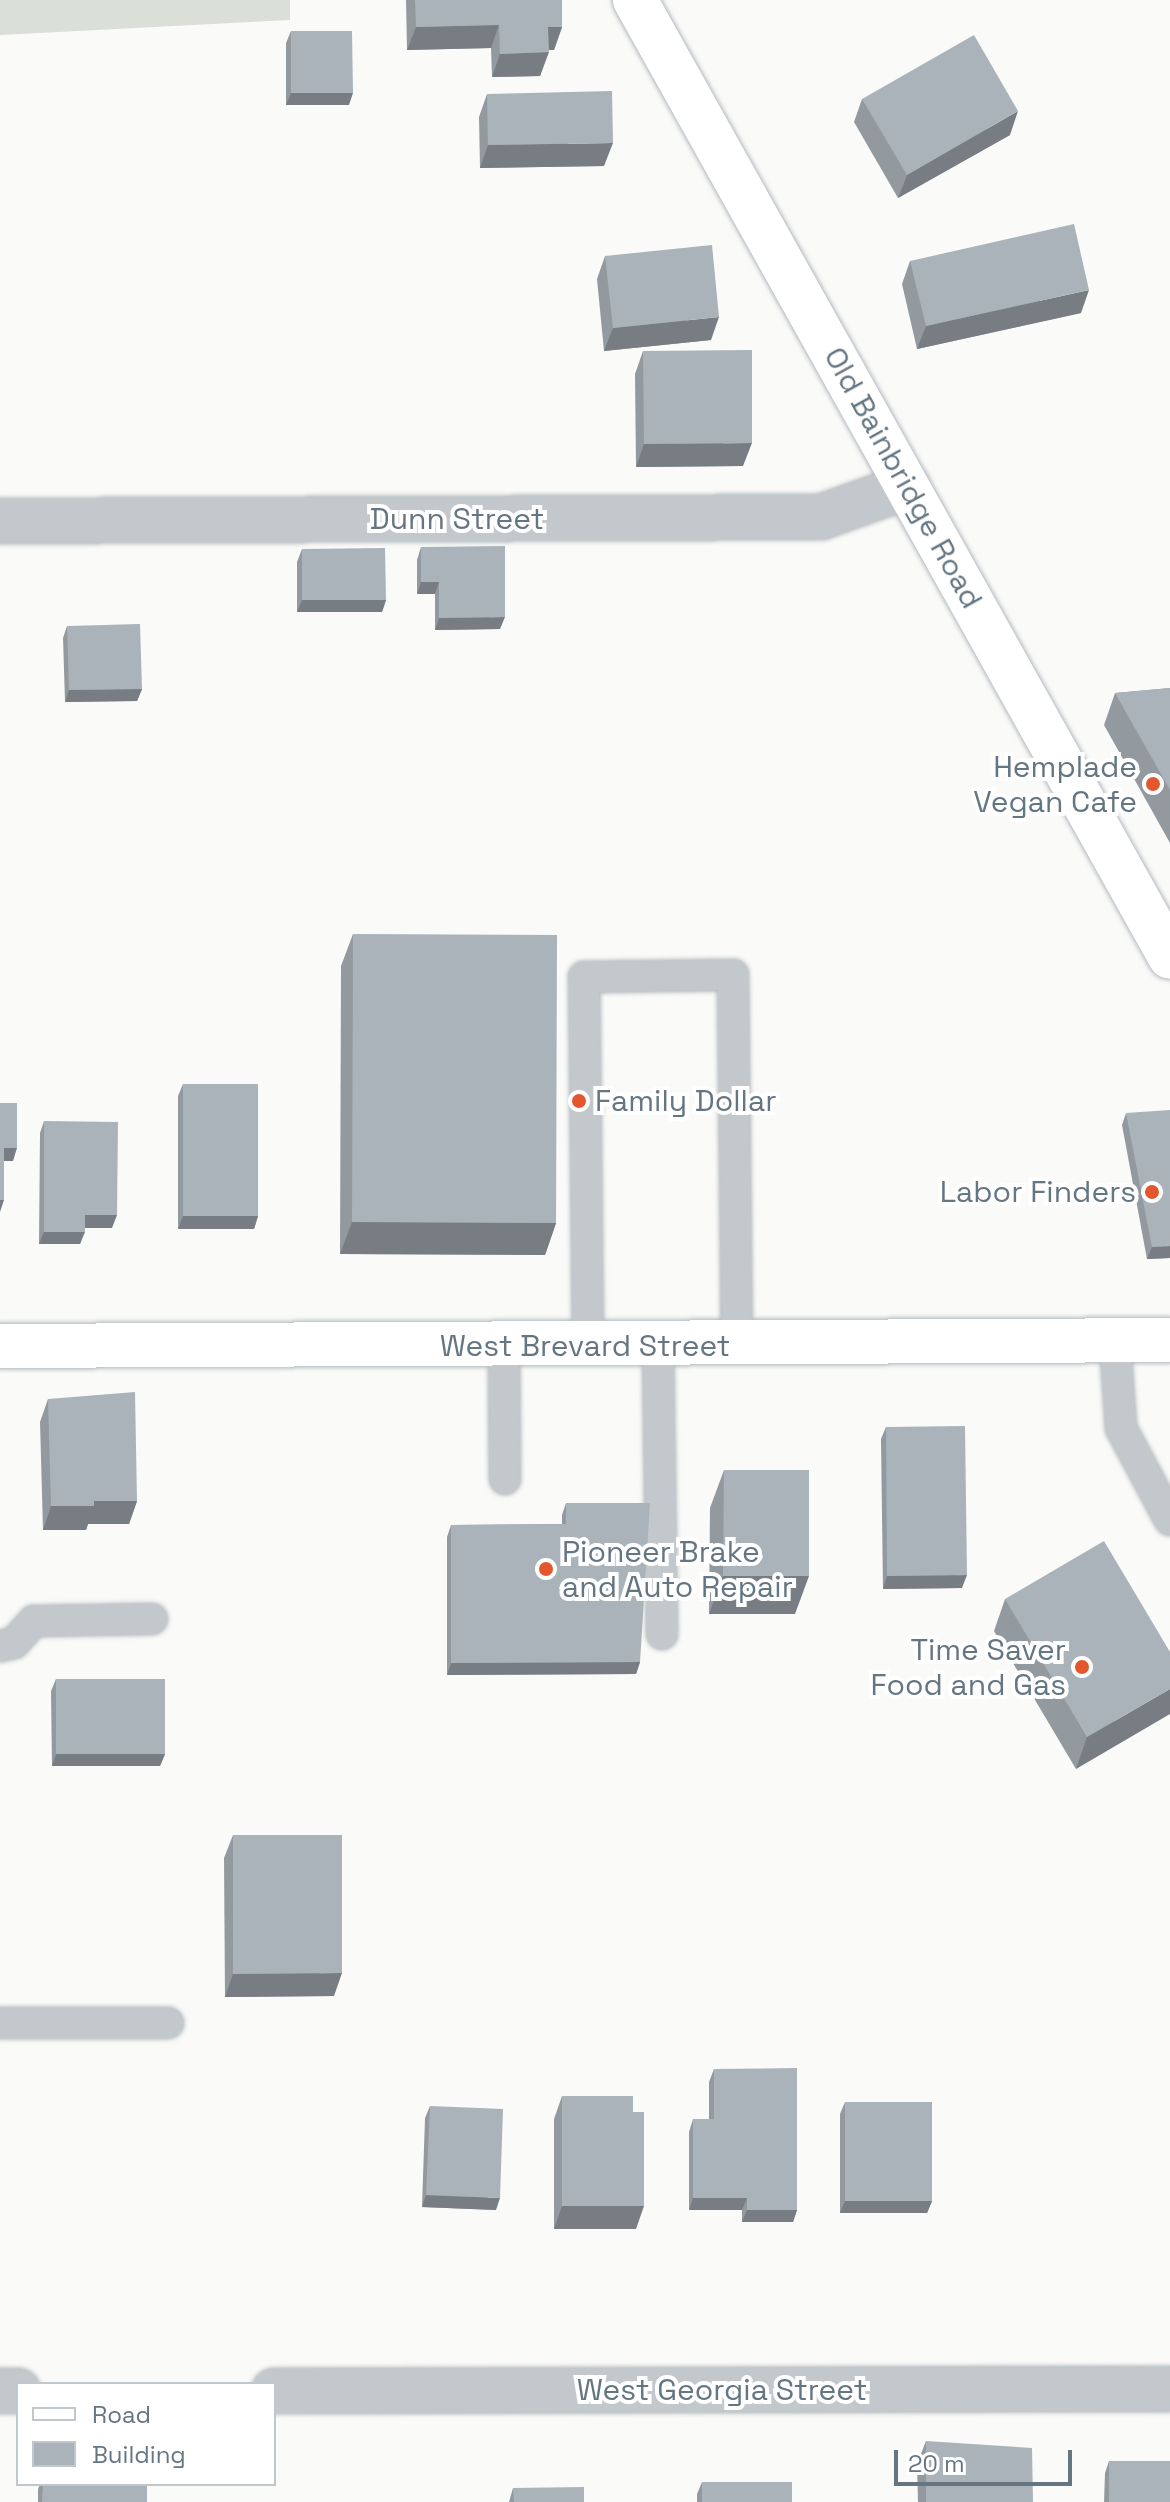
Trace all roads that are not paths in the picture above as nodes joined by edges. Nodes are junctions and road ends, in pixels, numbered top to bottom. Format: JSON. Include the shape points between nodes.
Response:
{"nodes":[{"id":1,"x":635,"y":0,"type":"edge"},
{"id":2,"x":908,"y":486,"type":"junction"},
{"id":3,"x":0,"y":521,"type":"edge"},
{"id":4,"x":1170,"y":957,"type":"edge"},
{"id":5,"x":1170,"y":1340,"type":"edge"},
{"id":6,"x":1115,"y":1342,"type":"junction"},
{"id":7,"x":0,"y":1346,"type":"edge"},
{"id":8,"x":504,"y":1346,"type":"junction"},
{"id":9,"x":588,"y":1346,"type":"junction"},
{"id":10,"x":658,"y":1346,"type":"junction"},
{"id":11,"x":737,"y":1346,"type":"junction"},
{"id":12,"x":505,"y":1479,"type":"dead end"},
{"id":13,"x":1170,"y":1520,"type":"edge"},
{"id":14,"x":152,"y":1619,"type":"dead end"},
{"id":15,"x":662,"y":1634,"type":"dead end"},
{"id":16,"x":0,"y":1646,"type":"edge"},
{"id":17,"x":0,"y":2023,"type":"edge"},
{"id":18,"x":168,"y":2023,"type":"dead end"},
{"id":19,"x":1170,"y":2389,"type":"edge"},
{"id":20,"x":276,"y":2391,"type":"edge"}],
"edges":[{"from":1,"to":2,"type":"street","name":"Old Bainbridge Road"},
{"from":2,"to":3,"type":"street","name":"Dunn Street","via":[[821,517]]},
{"from":2,"to":4,"type":"street","name":"Old Bainbridge Road"},
{"from":5,"to":6,"type":"street","name":"West Brevard Street"},
{"from":6,"to":11,"type":"street","name":"West Brevard Street"},
{"from":6,"to":13,"type":"lane","via":[[1121,1428]]},
{"from":7,"to":8,"type":"street","name":"West Brevard Street"},
{"from":8,"to":9,"type":"street","name":"West Brevard Street"},
{"from":8,"to":12,"type":"lane"},
{"from":9,"to":10,"type":"street","name":"West Brevard Street"},
{"from":9,"to":11,"type":"lane","via":[[584,977],[733,975]]},
{"from":10,"to":11,"type":"street","name":"West Brevard Street"},
{"from":10,"to":15,"type":"lane"},
{"from":14,"to":16,"type":"lane","via":[[34,1621],[14,1643]]},
{"from":17,"to":18,"type":"lane"},
{"from":19,"to":20,"type":"street","name":"West Georgia Street"}]}
